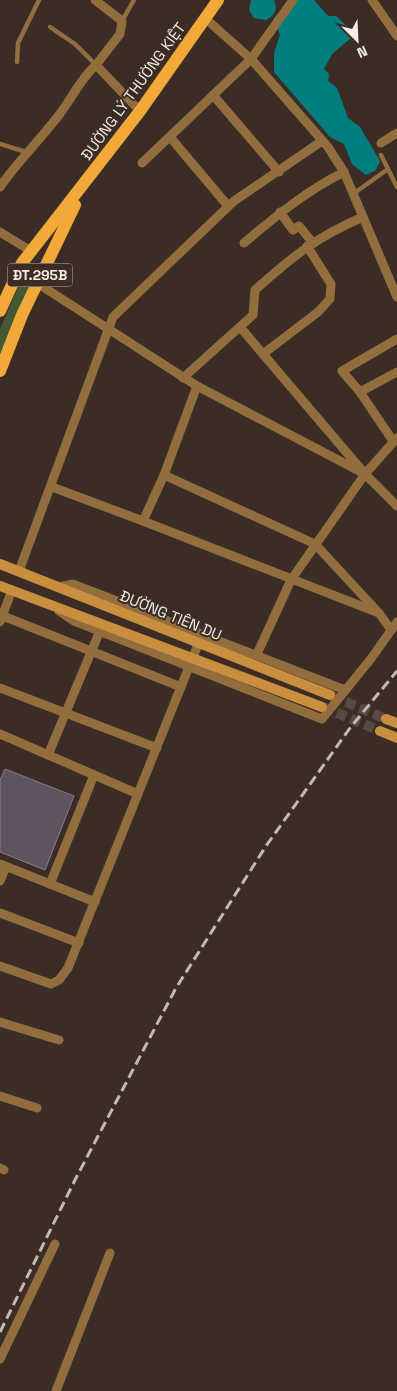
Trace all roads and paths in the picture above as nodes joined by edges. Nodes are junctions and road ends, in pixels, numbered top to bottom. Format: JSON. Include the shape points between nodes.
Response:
{"nodes":[{"id":1,"x":39,"y":0,"type":"edge"},
{"id":2,"x":94,"y":0,"type":"edge"},
{"id":3,"x":134,"y":0,"type":"edge"},
{"id":4,"x":218,"y":0,"type":"edge"},
{"id":5,"x":226,"y":0,"type":"edge"},
{"id":6,"x":293,"y":0,"type":"edge"},
{"id":7,"x":372,"y":0,"type":"edge"},
{"id":8,"x":206,"y":19,"type":"junction"},
{"id":9,"x":122,"y":21,"type":"junction"},
{"id":10,"x":50,"y":27,"type":"dead end"},
{"id":11,"x":396,"y":30,"type":"edge"},
{"id":12,"x":250,"y":58,"type":"junction"},
{"id":13,"x":17,"y":62,"type":"dead end"},
{"id":14,"x":96,"y":65,"type":"junction"},
{"id":15,"x":213,"y":95,"type":"junction"},
{"id":16,"x":140,"y":110,"type":"junction"},
{"id":17,"x":397,"y":133,"type":"edge"},
{"id":18,"x":170,"y":137,"type":"junction"},
{"id":19,"x":322,"y":141,"type":"junction"},
{"id":20,"x":381,"y":143,"type":"dead end"},
{"id":21,"x":0,"y":144,"type":"edge"},
{"id":22,"x":26,"y":152,"type":"junction"},
{"id":23,"x":381,"y":155,"type":"dead end"},
{"id":24,"x":142,"y":163,"type":"dead end"},
{"id":25,"x":388,"y":169,"type":"junction"},
{"id":26,"x":279,"y":172,"type":"junction"},
{"id":27,"x":344,"y":172,"type":"junction"},
{"id":28,"x":86,"y":182,"type":"junction"},
{"id":29,"x":0,"y":187,"type":"edge"},
{"id":30,"x":397,"y":187,"type":"edge"},
{"id":31,"x":353,"y":194,"type":"junction"},
{"id":32,"x":228,"y":206,"type":"junction"},
{"id":33,"x":280,"y":212,"type":"junction"},
{"id":34,"x":363,"y":217,"type":"junction"},
{"id":35,"x":0,"y":232,"type":"edge"},
{"id":36,"x":244,"y":243,"type":"dead end"},
{"id":37,"x":310,"y":244,"type":"junction"},
{"id":38,"x":31,"y":251,"type":"junction"},
{"id":39,"x":37,"y":283,"type":"junction"},
{"id":40,"x":397,"y":297,"type":"edge"},
{"id":41,"x":0,"y":311,"type":"edge"},
{"id":42,"x":240,"y":327,"type":"junction"},
{"id":43,"x":108,"y":328,"type":"junction"},
{"id":44,"x":397,"y":339,"type":"edge"},
{"id":45,"x":263,"y":354,"type":"junction"},
{"id":46,"x":0,"y":371,"type":"edge"},
{"id":47,"x":397,"y":372,"type":"edge"},
{"id":48,"x":183,"y":378,"type":"junction"},
{"id":49,"x":197,"y":386,"type":"junction"},
{"id":50,"x":360,"y":392,"type":"junction"},
{"id":51,"x":395,"y":439,"type":"edge"},
{"id":52,"x":366,"y":474,"type":"junction"},
{"id":53,"x":164,"y":475,"type":"junction"},
{"id":54,"x":52,"y":487,"type":"junction"},
{"id":55,"x":397,"y":506,"type":"edge"},
{"id":56,"x":143,"y":521,"type":"junction"},
{"id":57,"x":315,"y":544,"type":"junction"},
{"id":58,"x":0,"y":564,"type":"edge"},
{"id":59,"x":20,"y":571,"type":"junction"},
{"id":60,"x":291,"y":580,"type":"junction"},
{"id":61,"x":0,"y":586,"type":"edge"},
{"id":62,"x":59,"y":587,"type":"junction"},
{"id":63,"x":12,"y":590,"type":"junction"},
{"id":64,"x":378,"y":613,"type":"junction"},
{"id":65,"x":1,"y":619,"type":"edge"},
{"id":66,"x":397,"y":622,"type":"edge"},
{"id":67,"x":101,"y":627,"type":"junction"},
{"id":68,"x":391,"y":630,"type":"junction"},
{"id":69,"x":199,"y":642,"type":"junction"},
{"id":70,"x":91,"y":651,"type":"junction"},
{"id":71,"x":257,"y":654,"type":"junction"},
{"id":72,"x":190,"y":662,"type":"junction"},
{"id":73,"x":181,"y":687,"type":"junction"},
{"id":74,"x":0,"y":688,"type":"edge"},
{"id":75,"x":345,"y":690,"type":"junction"},
{"id":76,"x":330,"y":695,"type":"tunnel mouth"},
{"id":77,"x":322,"y":707,"type":"tunnel mouth"},
{"id":78,"x":65,"y":713,"type":"junction"},
{"id":79,"x":386,"y":719,"type":"tunnel mouth"},
{"id":80,"x":397,"y":723,"type":"edge"},
{"id":81,"x":380,"y":731,"type":"tunnel mouth"},
{"id":82,"x":1,"y":737,"type":"edge"},
{"id":83,"x":397,"y":738,"type":"edge"},
{"id":84,"x":157,"y":748,"type":"junction"},
{"id":85,"x":48,"y":754,"type":"junction"},
{"id":86,"x":94,"y":775,"type":"junction"},
{"id":87,"x":138,"y":794,"type":"junction"},
{"id":88,"x":3,"y":866,"type":"edge"},
{"id":89,"x":0,"y":881,"type":"edge"},
{"id":90,"x":50,"y":884,"type":"junction"},
{"id":91,"x":95,"y":902,"type":"junction"},
{"id":92,"x":0,"y":914,"type":"edge"},
{"id":93,"x":79,"y":943,"type":"junction"},
{"id":94,"x":0,"y":966,"type":"edge"},
{"id":95,"x":0,"y":1022,"type":"edge"},
{"id":96,"x":59,"y":1040,"type":"dead end"},
{"id":97,"x":0,"y":1096,"type":"edge"},
{"id":98,"x":37,"y":1108,"type":"dead end"},
{"id":99,"x":55,"y":1244,"type":"dead end"},
{"id":100,"x":110,"y":1253,"type":"dead end"},
{"id":101,"x":0,"y":1359,"type":"edge"},
{"id":102,"x":56,"y":1391,"type":"edge"}],
"edges":[{"from":1,"to":13,"type":"lane","via":[[18,43]]},
{"from":2,"to":9,"type":"street"},
{"from":3,"to":9,"type":"lane"},
{"from":4,"to":8,"type":"main road","name":"ĐƯỜNG LÝ THƯỜNG KIỆT","number":"ĐT.295B"},
{"from":5,"to":8,"type":"main road","name":"ĐƯỜNG LÝ THƯỜNG KIỆT","number":"ĐT.295B"},
{"from":6,"to":12,"type":"street"},
{"from":7,"to":11,"type":"street"},
{"from":8,"to":12,"type":"street"},
{"from":8,"to":16,"type":"main road","name":"ĐƯỜNG LÝ THƯỜNG KIỆT","number":"ĐT.295B"},
{"from":9,"to":14,"type":"street","via":[[120,34]]},
{"from":10,"to":14,"type":"lane"},
{"from":12,"to":15,"type":"street"},
{"from":12,"to":19,"type":"street"},
{"from":14,"to":16,"type":"street"},
{"from":14,"to":22,"type":"street","via":[[44,134]]},
{"from":15,"to":18,"type":"street"},
{"from":15,"to":26,"type":"street"},
{"from":16,"to":28,"type":"main road","name":"ĐƯỜNG LÝ THƯỜNG KIỆT","number":"ĐT.295B"},
{"from":17,"to":20,"type":"street"},
{"from":18,"to":24,"type":"street"},
{"from":18,"to":32,"type":"street"},
{"from":19,"to":26,"type":"street"},
{"from":19,"to":27,"type":"street"},
{"from":21,"to":22,"type":"lane"},
{"from":22,"to":29,"type":"street"},
{"from":23,"to":25,"type":"lane"},
{"from":25,"to":30,"type":"lane"},
{"from":25,"to":31,"type":"lane"},
{"from":26,"to":32,"type":"street"},
{"from":27,"to":31,"type":"street"},
{"from":27,"to":33,"type":"street"},
{"from":28,"to":38,"type":"main road","name":"ĐƯỜNG LÝ THƯỜNG KIỆT","number":"ĐT.295B"},
{"from":28,"to":39,"type":"main road","name":"ĐƯỜNG LÝ THƯỜNG KIỆT","number":"ĐT.295B"},
{"from":31,"to":34,"type":"street"},
{"from":32,"to":43,"type":"street","via":[[113,317]]},
{"from":33,"to":36,"type":"street"},
{"from":33,"to":37,"type":"street","via":[[293,230],[299,226]]},
{"from":34,"to":37,"type":"street","via":[[330,231]]},
{"from":34,"to":40,"type":"street"},
{"from":35,"to":38,"type":"street"},
{"from":37,"to":42,"type":"street","via":[[255,290],[253,315]]},
{"from":37,"to":45,"type":"street","via":[[331,284],[330,299]]},
{"from":38,"to":41,"type":"main road","name":"ĐƯỜNG LÝ THƯỜNG KIỆT","number":"ĐT.295B"},
{"from":39,"to":43,"type":"street"},
{"from":39,"to":46,"type":"main road","name":"ĐƯỜNG LÝ THƯỜNG KIỆT","number":"ĐT.295B"},
{"from":42,"to":45,"type":"street"},
{"from":42,"to":48,"type":"street"},
{"from":43,"to":48,"type":"street"},
{"from":43,"to":54,"type":"street"},
{"from":44,"to":50,"type":"street","via":[[342,371]]},
{"from":45,"to":52,"type":"street"},
{"from":47,"to":50,"type":"street"},
{"from":48,"to":49,"type":"street"},
{"from":49,"to":52,"type":"street"},
{"from":49,"to":53,"type":"street"},
{"from":50,"to":51,"type":"street"},
{"from":51,"to":52,"type":"street"},
{"from":52,"to":55,"type":"street"},
{"from":52,"to":57,"type":"street"},
{"from":53,"to":56,"type":"street"},
{"from":53,"to":57,"type":"street"},
{"from":54,"to":56,"type":"street"},
{"from":54,"to":59,"type":"street"},
{"from":56,"to":60,"type":"street"},
{"from":57,"to":60,"type":"street"},
{"from":57,"to":64,"type":"street"},
{"from":58,"to":59,"type":"main road","name":"ĐƯỜNG TIÊN DU"},
{"from":59,"to":62,"type":"main road","name":"ĐƯỜNG TIÊN DU"},
{"from":60,"to":64,"type":"street"},
{"from":60,"to":71,"type":"street"},
{"from":61,"to":63,"type":"main road","name":"ĐƯỜNG TIÊN DU"},
{"from":62,"to":69,"type":"main road","name":"ĐƯỜNG TIÊN DU"},
{"from":62,"to":71,"type":"street","via":[[73,584]]},
{"from":63,"to":65,"type":"street"},
{"from":63,"to":67,"type":"main road","name":"ĐƯỜNG TIÊN DU"},
{"from":64,"to":68,"type":"street"},
{"from":65,"to":70,"type":"street"},
{"from":66,"to":68,"type":"street"},
{"from":67,"to":70,"type":"street"},
{"from":67,"to":72,"type":"main road","name":"ĐƯỜNG TIÊN DU"},
{"from":68,"to":75,"type":"street"},
{"from":69,"to":72,"type":"street"},
{"from":69,"to":76,"type":"main road","name":"ĐƯỜNG TIÊN DU"},
{"from":70,"to":73,"type":"street"},
{"from":70,"to":78,"type":"street"},
{"from":71,"to":75,"type":"street"},
{"from":72,"to":73,"type":"street"},
{"from":72,"to":75,"type":"street","via":[[322,719]]},
{"from":72,"to":77,"type":"main road","name":"ĐƯỜNG TIÊN DU"},
{"from":73,"to":84,"type":"street"},
{"from":74,"to":78,"type":"street"},
{"from":78,"to":84,"type":"street"},
{"from":78,"to":85,"type":"street"},
{"from":79,"to":80,"type":"main road"},
{"from":81,"to":83,"type":"main road"},
{"from":82,"to":85,"type":"street"},
{"from":84,"to":87,"type":"street"},
{"from":85,"to":86,"type":"street"},
{"from":86,"to":87,"type":"street"},
{"from":86,"to":90,"type":"street"},
{"from":87,"to":91,"type":"street"},
{"from":88,"to":89,"type":"street"},
{"from":88,"to":90,"type":"street"},
{"from":90,"to":91,"type":"street"},
{"from":91,"to":93,"type":"street"},
{"from":92,"to":93,"type":"street"},
{"from":93,"to":94,"type":"street","via":[[68,968],[55,983],[43,982]]},
{"from":95,"to":96,"type":"street"},
{"from":97,"to":98,"type":"street"},
{"from":99,"to":101,"type":"street"},
{"from":100,"to":102,"type":"street"}]}
